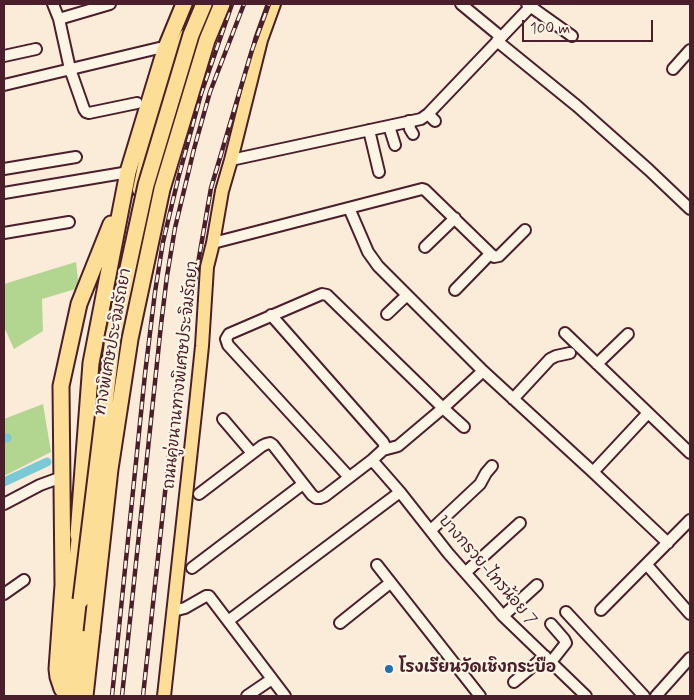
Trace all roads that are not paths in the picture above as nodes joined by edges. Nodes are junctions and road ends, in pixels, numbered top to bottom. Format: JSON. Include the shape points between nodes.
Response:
{"nodes":[{"id":1,"x":53,"y":4,"type":"edge"},
{"id":2,"x":110,"y":4,"type":"edge"},
{"id":3,"x":184,"y":4,"type":"edge"},
{"id":4,"x":202,"y":4,"type":"edge"},
{"id":5,"x":222,"y":4,"type":"edge"},
{"id":6,"x":274,"y":4,"type":"edge"},
{"id":7,"x":462,"y":4,"type":"edge"},
{"id":8,"x":530,"y":5,"type":"edge"},
{"id":9,"x":59,"y":19,"type":"junction"},
{"id":10,"x":572,"y":36,"type":"dead end"},
{"id":11,"x":499,"y":39,"type":"junction"},
{"id":12,"x":36,"y":48,"type":"dead end"},
{"id":13,"x":159,"y":48,"type":"dead end"},
{"id":14,"x":690,"y":50,"type":"edge"},
{"id":15,"x":4,"y":56,"type":"edge"},
{"id":16,"x":674,"y":69,"type":"dead end"},
{"id":17,"x":70,"y":70,"type":"junction"},
{"id":18,"x":4,"y":85,"type":"edge"},
{"id":19,"x":137,"y":103,"type":"dead end"},
{"id":20,"x":409,"y":121,"type":"junction"},
{"id":21,"x":389,"y":126,"type":"junction"},
{"id":22,"x":369,"y":130,"type":"junction"},
{"id":23,"x":414,"y":134,"type":"dead end"},
{"id":24,"x":395,"y":145,"type":"dead end"},
{"id":25,"x":76,"y":157,"type":"dead end"},
{"id":26,"x":231,"y":160,"type":"junction"},
{"id":27,"x":4,"y":169,"type":"edge"},
{"id":28,"x":379,"y":172,"type":"dead end"},
{"id":29,"x":123,"y":173,"type":"dead end"},
{"id":30,"x":4,"y":193,"type":"edge"},
{"id":31,"x":122,"y":203,"type":"junction"},
{"id":32,"x":350,"y":208,"type":"junction"},
{"id":33,"x":690,"y":209,"type":"edge"},
{"id":34,"x":455,"y":218,"type":"junction"},
{"id":35,"x":70,"y":222,"type":"dead end"},
{"id":36,"x":525,"y":230,"type":"dead end"},
{"id":37,"x":4,"y":233,"type":"edge"},
{"id":38,"x":213,"y":243,"type":"junction"},
{"id":39,"x":425,"y":247,"type":"dead end"},
{"id":40,"x":490,"y":254,"type":"junction"},
{"id":41,"x":455,"y":290,"type":"dead end"},
{"id":42,"x":407,"y":295,"type":"junction"},
{"id":43,"x":387,"y":314,"type":"dead end"},
{"id":44,"x":271,"y":315,"type":"junction"},
{"id":45,"x":565,"y":333,"type":"dead end"},
{"id":46,"x":628,"y":334,"type":"dead end"},
{"id":47,"x":570,"y":354,"type":"dead end"},
{"id":48,"x":597,"y":364,"type":"junction"},
{"id":49,"x":483,"y":371,"type":"junction"},
{"id":50,"x":513,"y":398,"type":"junction"},
{"id":51,"x":443,"y":408,"type":"junction"},
{"id":52,"x":648,"y":413,"type":"junction"},
{"id":53,"x":223,"y":419,"type":"dead end"},
{"id":54,"x":464,"y":427,"type":"dead end"},
{"id":55,"x":383,"y":450,"type":"junction"},
{"id":56,"x":252,"y":453,"type":"junction"},
{"id":57,"x":690,"y":454,"type":"edge"},
{"id":58,"x":372,"y":460,"type":"junction"},
{"id":59,"x":492,"y":466,"type":"dead end"},
{"id":60,"x":593,"y":472,"type":"junction"},
{"id":61,"x":62,"y":477,"type":"junction"},
{"id":62,"x":349,"y":477,"type":"junction"},
{"id":63,"x":303,"y":484,"type":"junction"},
{"id":64,"x":400,"y":492,"type":"junction"},
{"id":65,"x":199,"y":494,"type":"dead end"},
{"id":66,"x":4,"y":504,"type":"edge"},
{"id":67,"x":690,"y":520,"type":"edge"},
{"id":68,"x":520,"y":523,"type":"dead end"},
{"id":69,"x":92,"y":526,"type":"junction"},
{"id":70,"x":431,"y":530,"type":"junction"},
{"id":71,"x":78,"y":535,"type":"junction"},
{"id":72,"x":668,"y":543,"type":"junction"},
{"id":73,"x":377,"y":565,"type":"dead end"},
{"id":74,"x":647,"y":565,"type":"junction"},
{"id":75,"x":192,"y":568,"type":"dead end"},
{"id":76,"x":466,"y":572,"type":"junction"},
{"id":77,"x":24,"y":580,"type":"dead end"},
{"id":78,"x":390,"y":583,"type":"junction"},
{"id":79,"x":537,"y":585,"type":"dead end"},
{"id":80,"x":4,"y":594,"type":"edge"},
{"id":81,"x":601,"y":610,"type":"dead end"},
{"id":82,"x":173,"y":611,"type":"junction"},
{"id":83,"x":566,"y":612,"type":"dead end"},
{"id":84,"x":690,"y":614,"type":"edge"},
{"id":85,"x":503,"y":616,"type":"junction"},
{"id":86,"x":228,"y":621,"type":"junction"},
{"id":87,"x":340,"y":624,"type":"dead end"},
{"id":88,"x":551,"y":624,"type":"dead end"},
{"id":89,"x":690,"y":658,"type":"edge"},
{"id":90,"x":548,"y":659,"type":"junction"},
{"id":91,"x":272,"y":679,"type":"junction"},
{"id":92,"x":86,"y":680,"type":"junction"},
{"id":93,"x":514,"y":682,"type":"dead end"},
{"id":94,"x":64,"y":694,"type":"edge"},
{"id":95,"x":583,"y":695,"type":"edge"},
{"id":96,"x":85,"y":696,"type":"edge"},
{"id":97,"x":90,"y":696,"type":"edge"},
{"id":98,"x":164,"y":696,"type":"edge"},
{"id":99,"x":247,"y":696,"type":"edge"},
{"id":100,"x":286,"y":696,"type":"edge"},
{"id":101,"x":480,"y":696,"type":"edge"},
{"id":102,"x":644,"y":696,"type":"edge"},
{"id":103,"x":656,"y":696,"type":"edge"}],
"edges":[{"from":1,"to":9,"type":"street"},
{"from":2,"to":9,"type":"street"},
{"from":3,"to":31,"type":"highway","via":[[153,87],[130,162]]},
{"from":4,"to":69,"type":"main road","via":[[178,51],[142,173],[120,288],[120,302],[135,343],[117,476],[103,516]]},
{"from":4,"to":94,"type":"highway","name":"ทางพิเศษประจิมรัถยา","bridge":true,"via":[[146,185],[113,337]]},
{"from":5,"to":92,"type":"highway","name":"ทางพิเศษประจิมรัถยา","bridge":true,"via":[[207,40],[162,190],[130,339],[110,469]]},
{"from":6,"to":26,"type":"main road","name":"ถนนคู่ขนานทางพิเศษประจิมรัถยา","via":[[261,40]]},
{"from":7,"to":11,"type":"street"},
{"from":8,"to":10,"type":"street"},
{"from":8,"to":11,"type":"street"},
{"from":9,"to":17,"type":"street"},
{"from":11,"to":20,"type":"street","via":[[431,117]]},
{"from":11,"to":33,"type":"street"},
{"from":12,"to":15,"type":"street"},
{"from":13,"to":17,"type":"street"},
{"from":14,"to":16,"type":"street"},
{"from":17,"to":18,"type":"street"},
{"from":17,"to":19,"type":"street","via":[[86,112]]},
{"from":20,"to":21,"type":"street"},
{"from":20,"to":23,"type":"street"},
{"from":21,"to":22,"type":"street"},
{"from":21,"to":24,"type":"street"},
{"from":22,"to":26,"type":"street"},
{"from":22,"to":28,"type":"street"},
{"from":25,"to":27,"type":"street"},
{"from":26,"to":38,"type":"main road","name":"ถนนคู่ขนานทางพิเศษประจิมรัถยา"},
{"from":29,"to":30,"type":"street"},
{"from":31,"to":61,"type":"highway","via":[[79,304],[61,386]]},
{"from":31,"to":71,"type":"highway","via":[[91,363]]},
{"from":32,"to":34,"type":"street","via":[[422,189]]},
{"from":32,"to":38,"type":"street"},
{"from":32,"to":42,"type":"street","via":[[368,252]]},
{"from":34,"to":39,"type":"street"},
{"from":34,"to":40,"type":"street"},
{"from":35,"to":37,"type":"street"},
{"from":36,"to":40,"type":"street","via":[[499,256]]},
{"from":38,"to":82,"type":"main road","name":"ถนนคู่ขนานทางพิเศษประจิมรัถยา","via":[[207,267],[197,394]]},
{"from":40,"to":41,"type":"street"},
{"from":42,"to":43,"type":"street"},
{"from":42,"to":49,"type":"street"},
{"from":44,"to":51,"type":"street","via":[[322,294],[327,295]]},
{"from":44,"to":55,"type":"street","via":[[383,442]]},
{"from":44,"to":62,"type":"street","via":[[229,334],[226,339],[228,345]]},
{"from":45,"to":48,"type":"street"},
{"from":46,"to":48,"type":"street"},
{"from":47,"to":50,"type":"street","via":[[550,359]]},
{"from":48,"to":52,"type":"street"},
{"from":49,"to":50,"type":"street"},
{"from":49,"to":51,"type":"street"},
{"from":50,"to":60,"type":"street"},
{"from":51,"to":54,"type":"street"},
{"from":51,"to":55,"type":"street","via":[[398,446]]},
{"from":52,"to":57,"type":"street"},
{"from":52,"to":60,"type":"street"},
{"from":53,"to":56,"type":"street"},
{"from":55,"to":58,"type":"street"},
{"from":56,"to":63,"type":"street","via":[[266,444],[273,445]]},
{"from":56,"to":65,"type":"street"},
{"from":58,"to":62,"type":"street"},
{"from":58,"to":64,"type":"street","name":"บางกรวย-ไทรน้อย 7"},
{"from":59,"to":70,"type":"street","via":[[480,484]]},
{"from":60,"to":72,"type":"street"},
{"from":61,"to":66,"type":"street"},
{"from":61,"to":94,"type":"highway","via":[[64,585],[57,669]]},
{"from":62,"to":63,"type":"street","via":[[320,498],[312,495]]},
{"from":63,"to":75,"type":"street"},
{"from":64,"to":70,"type":"street","name":"บางกรวย-ไทรน้อย 7"},
{"from":64,"to":86,"type":"street"},
{"from":67,"to":72,"type":"street"},
{"from":68,"to":76,"type":"street"},
{"from":69,"to":71,"type":"main road"},
{"from":69,"to":97,"type":"main road","via":[[103,528],[109,536]]},
{"from":70,"to":76,"type":"street","name":"บางกรวย-ไทรน้อย 7"},
{"from":71,"to":94,"type":"main road"},
{"from":72,"to":74,"type":"street"},
{"from":73,"to":78,"type":"street"},
{"from":74,"to":81,"type":"street"},
{"from":74,"to":84,"type":"street"},
{"from":76,"to":85,"type":"street","name":"บางกรวย-ไทรน้อย 7"},
{"from":77,"to":80,"type":"street"},
{"from":78,"to":87,"type":"street"},
{"from":78,"to":101,"type":"street"},
{"from":79,"to":85,"type":"street"},
{"from":82,"to":86,"type":"street","via":[[209,596]]},
{"from":82,"to":98,"type":"main road","name":"ถนนคู่ขนานทางพิเศษประจิมรัถยา"},
{"from":83,"to":102,"type":"street"},
{"from":85,"to":90,"type":"street","name":"บางกรวย-ไทรน้อย 7"},
{"from":86,"to":91,"type":"street"},
{"from":88,"to":90,"type":"street","via":[[566,643]]},
{"from":89,"to":103,"type":"street"},
{"from":90,"to":93,"type":"street"},
{"from":90,"to":95,"type":"street","name":"บางกรวย-ไทรน้อย 7"},
{"from":91,"to":99,"type":"street"},
{"from":91,"to":100,"type":"street"},
{"from":92,"to":96,"type":"highway","name":"ทางพิเศษประจิมรัถยา"},
{"from":92,"to":97,"type":"highway"}]}
